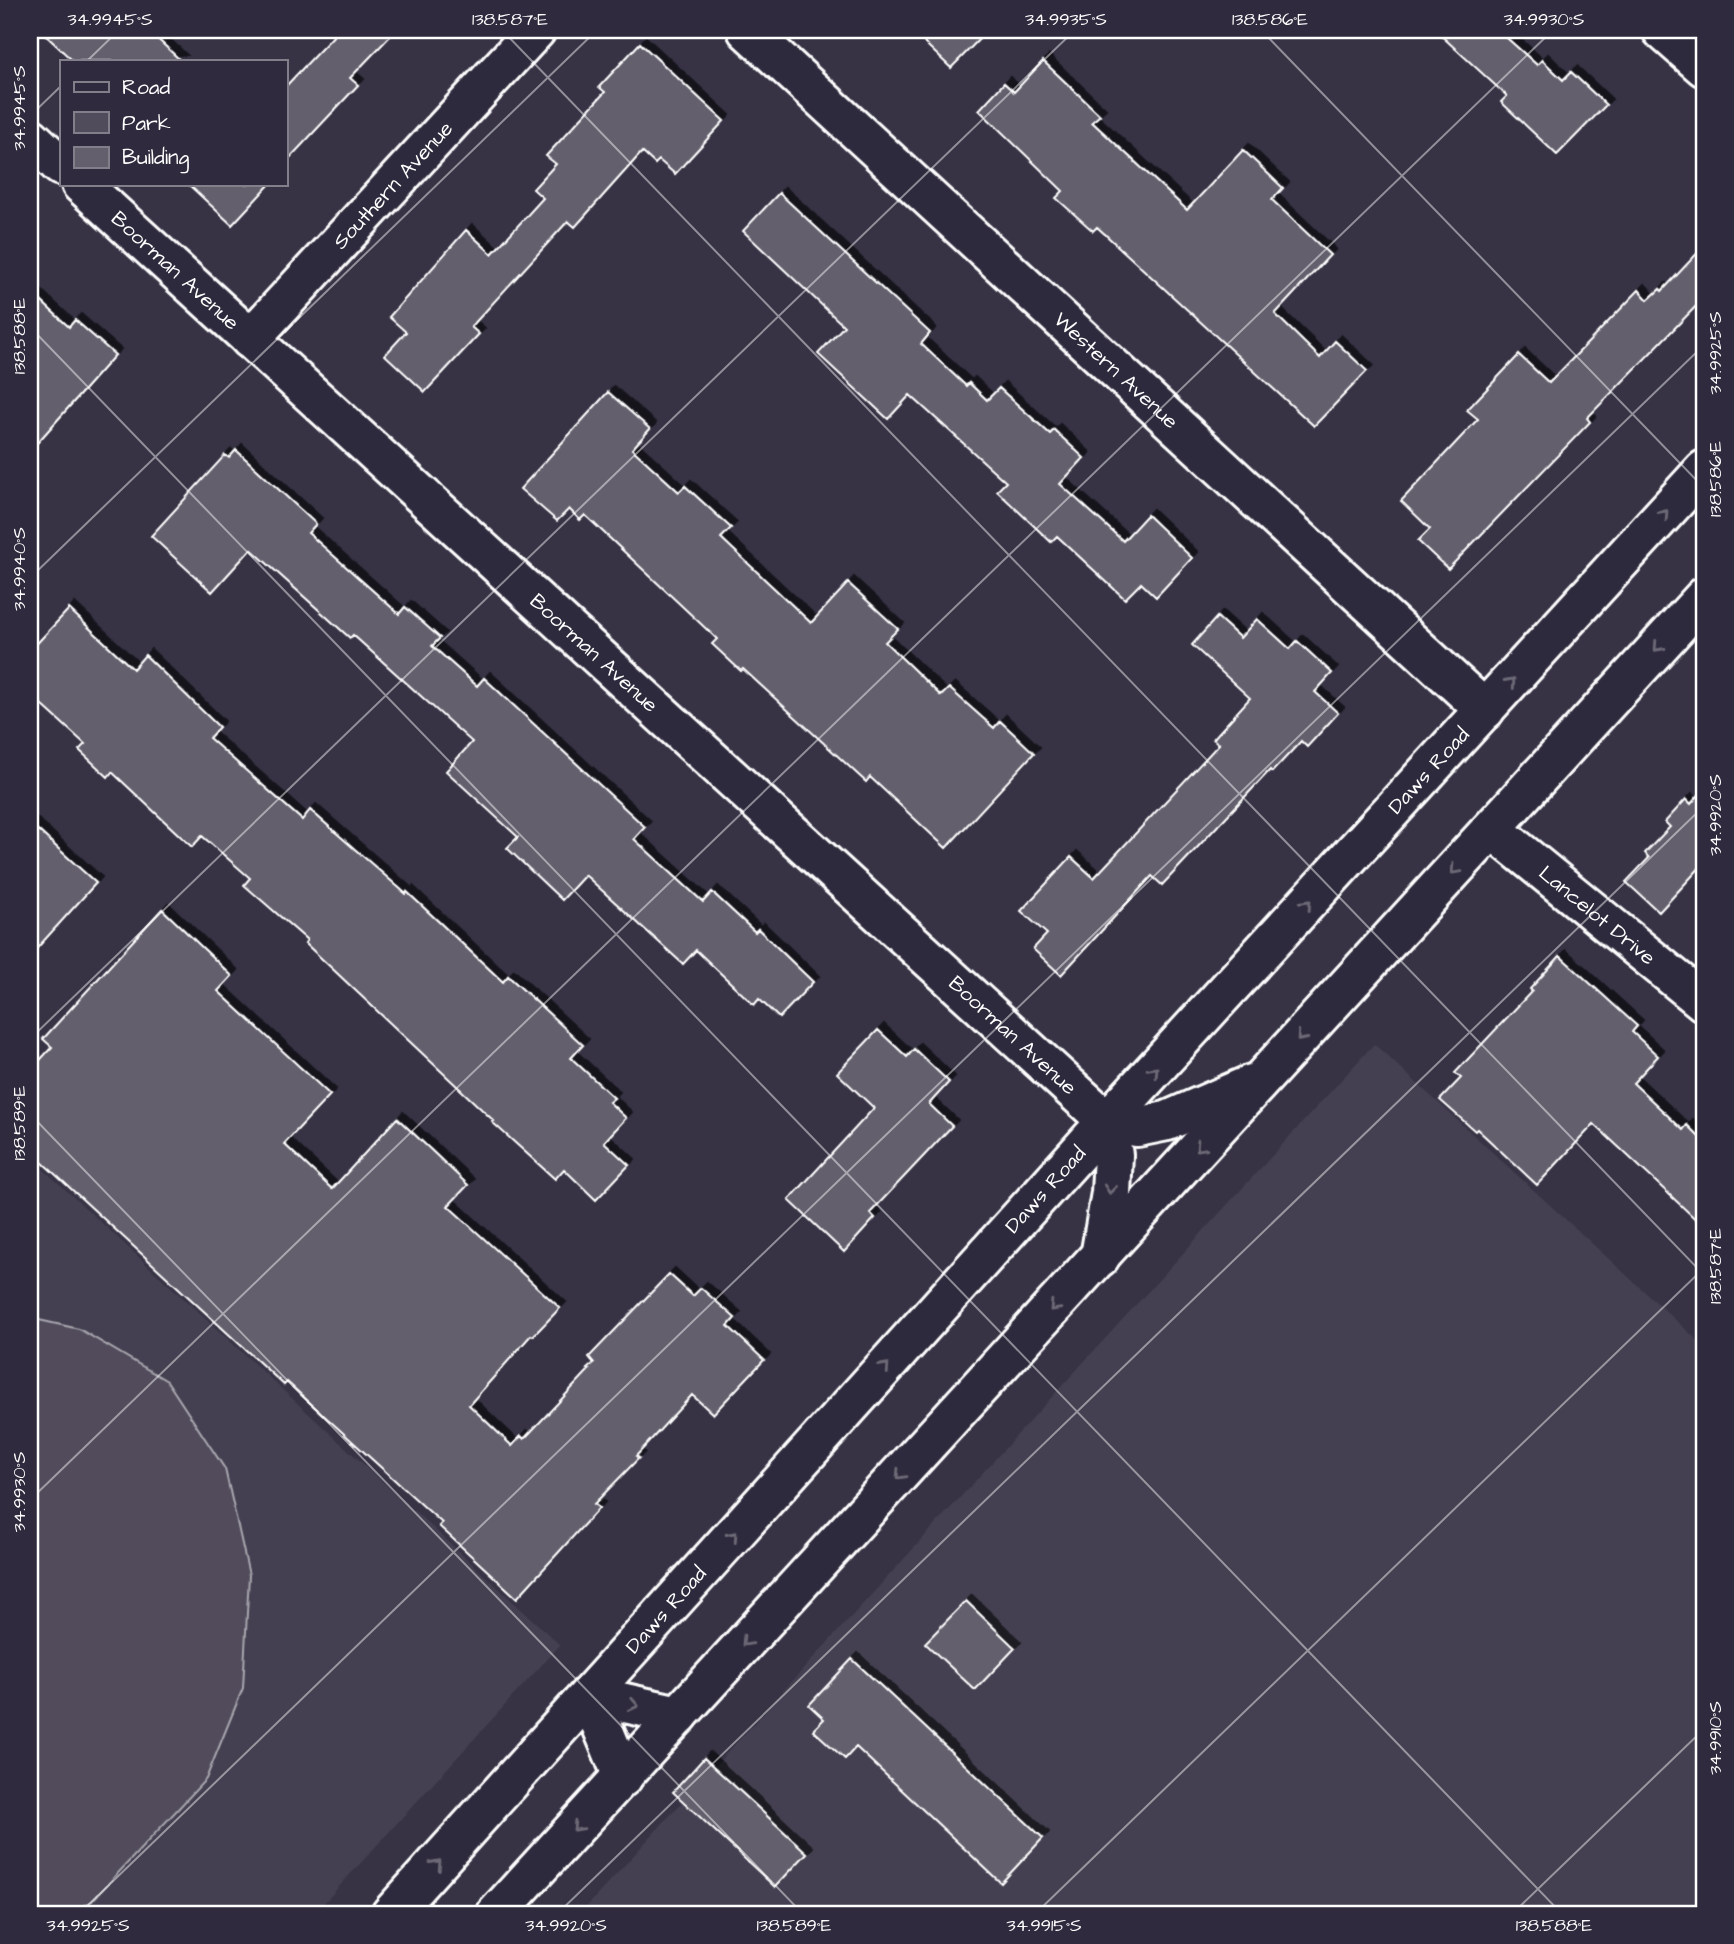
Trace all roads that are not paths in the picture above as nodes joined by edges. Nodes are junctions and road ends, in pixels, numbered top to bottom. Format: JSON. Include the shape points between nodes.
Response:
{"nodes":[{"id":1,"x":536,"y":30,"type":"edge"},
{"id":2,"x":747,"y":30,"type":"edge"},
{"id":3,"x":1662,"y":30,"type":"edge"},
{"id":4,"x":1704,"y":67,"type":"edge"},
{"id":5,"x":30,"y":137,"type":"edge"},
{"id":6,"x":60,"y":165,"type":"edge"},
{"id":7,"x":83,"y":186,"type":"edge"},
{"id":8,"x":250,"y":339,"type":"junction"},
{"id":9,"x":1704,"y":470,"type":"edge"},
{"id":10,"x":1704,"y":597,"type":"edge"},
{"id":11,"x":1485,"y":710,"type":"junction"},
{"id":12,"x":1492,"y":829,"type":"junction"},
{"id":13,"x":1704,"y":1002,"type":"edge"},
{"id":14,"x":1263,"y":1079,"type":"junction"},
{"id":15,"x":1107,"y":1121,"type":"junction"},
{"id":16,"x":1100,"y":1257,"type":"junction"},
{"id":17,"x":589,"y":1695,"type":"junction"},
{"id":18,"x":679,"y":1715,"type":"junction"},
{"id":19,"x":623,"y":1777,"type":"junction"},
{"id":20,"x":391,"y":1914,"type":"edge"},
{"id":21,"x":496,"y":1914,"type":"edge"}],
"edges":[{"from":1,"to":8,"type":"main road","name":"Southern Avenue"},
{"from":2,"to":11,"type":"main road","name":"Western Avenue"},
{"from":3,"to":4,"type":"main road"},
{"from":5,"to":6,"type":"main road"},
{"from":7,"to":8,"type":"main road","name":"Boorman Avenue"},
{"from":8,"to":15,"type":"main road","name":"Boorman Avenue"},
{"from":11,"to":9,"type":"main road","name":"Daws Road","one_way":true},
{"from":10,"to":12,"type":"main road","one_way":true},
{"from":15,"to":11,"type":"main road","name":"Daws Road","one_way":true},
{"from":12,"to":13,"type":"main road","name":"Lancelot Drive"},
{"from":12,"to":14,"type":"main road","one_way":true},
{"from":14,"to":15,"type":"main road","via":[[1167,1121],[1137,1127]]},
{"from":14,"to":16,"type":"main road","one_way":true},
{"from":15,"to":16,"type":"main road","one_way":true,"via":[[1113,1155]]},
{"from":17,"to":15,"type":"main road","name":"Daws Road","one_way":true},
{"from":16,"to":18,"type":"main road","one_way":true},
{"from":17,"to":18,"type":"main road","one_way":true},
{"from":17,"to":19,"type":"main road"},
{"from":20,"to":17,"type":"main road","name":"Daws Road","one_way":true},
{"from":18,"to":19,"type":"main road"},
{"from":19,"to":21,"type":"main road","one_way":true}]}
